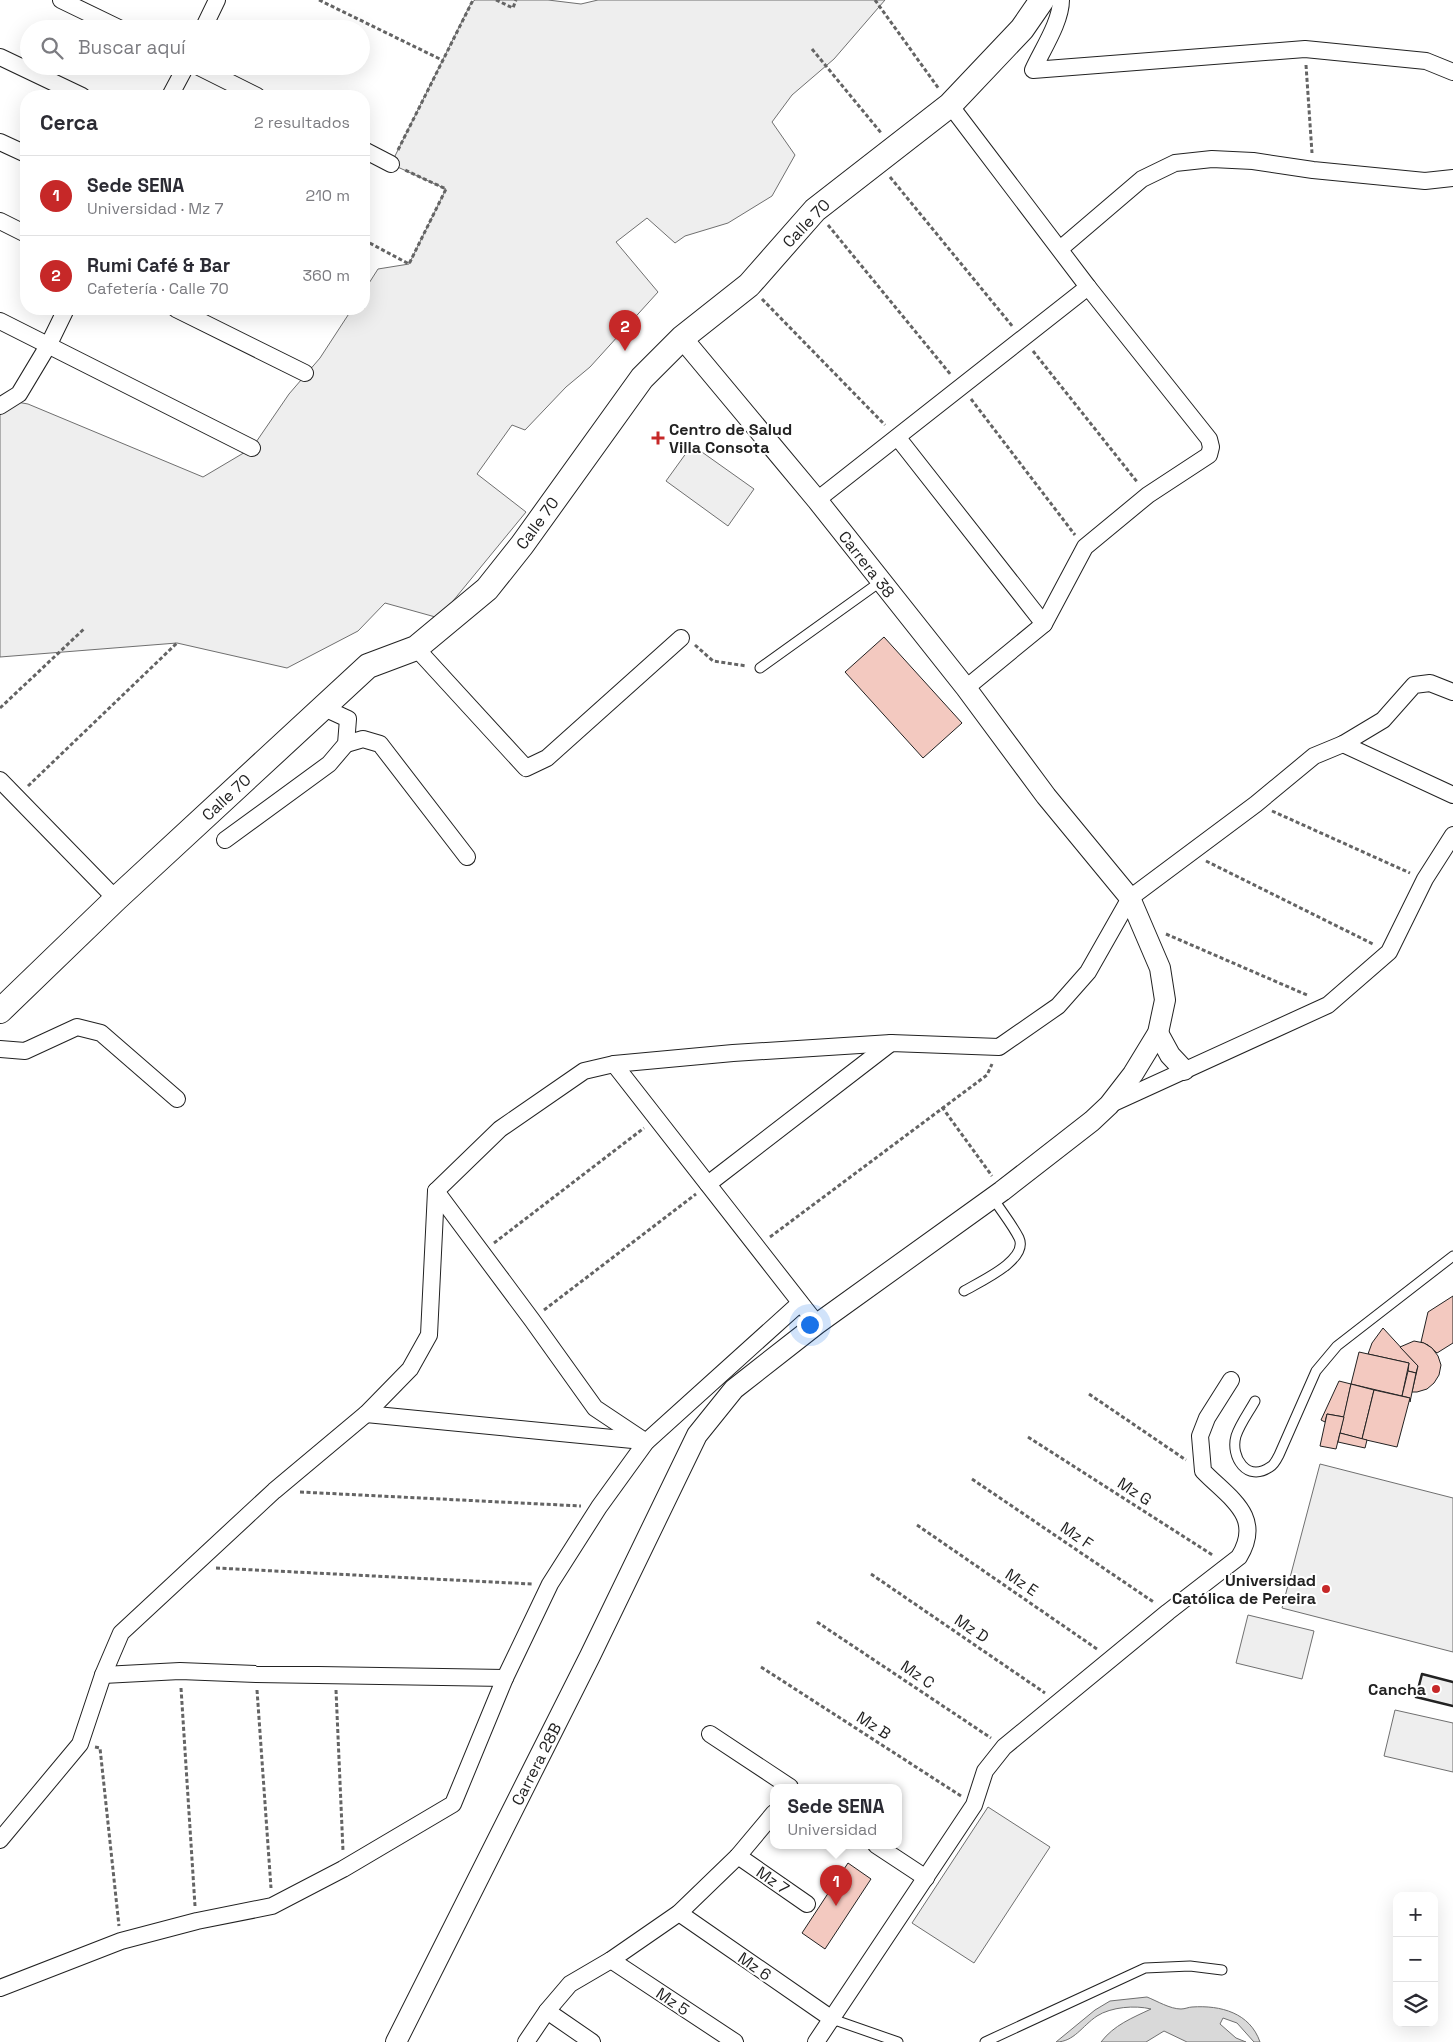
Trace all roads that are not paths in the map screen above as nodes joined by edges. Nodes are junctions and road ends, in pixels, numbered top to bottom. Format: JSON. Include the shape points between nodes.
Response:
{"nodes":[{"id":1,"x":61,"y":0,"type":"edge"},
{"id":2,"x":217,"y":0,"type":"edge"},
{"id":3,"x":1042,"y":0,"type":"edge"},
{"id":4,"x":1061,"y":0,"type":"edge"},
{"id":5,"x":102,"y":20,"type":"edge"},
{"id":6,"x":207,"y":20,"type":"edge"},
{"id":7,"x":0,"y":57,"type":"edge"},
{"id":8,"x":20,"y":67,"type":"edge"},
{"id":9,"x":1453,"y":72,"type":"edge"},
{"id":10,"x":38,"y":75,"type":"edge"},
{"id":11,"x":181,"y":75,"type":"edge"},
{"id":12,"x":216,"y":75,"type":"edge"},
{"id":13,"x":69,"y":90,"type":"edge"},
{"id":14,"x":173,"y":90,"type":"edge"},
{"id":15,"x":245,"y":90,"type":"edge"},
{"id":16,"x":950,"y":105,"type":"junction"},
{"id":17,"x":0,"y":142,"type":"edge"},
{"id":18,"x":20,"y":151,"type":"edge"},
{"id":19,"x":370,"y":153,"type":"edge"},
{"id":20,"x":391,"y":164,"type":"road end"},
{"id":21,"x":1453,"y":178,"type":"edge"},
{"id":22,"x":0,"y":221,"type":"edge"},
{"id":23,"x":20,"y":231,"type":"edge"},
{"id":24,"x":1060,"y":249,"type":"junction"},
{"id":25,"x":1088,"y":287,"type":"junction"},
{"id":26,"x":63,"y":315,"type":"edge"},
{"id":27,"x":188,"y":315,"type":"edge"},
{"id":28,"x":0,"y":321,"type":"edge"},
{"id":29,"x":682,"y":338,"type":"junction"},
{"id":30,"x":49,"y":344,"type":"junction"},
{"id":31,"x":305,"y":373,"type":"dead end"},
{"id":32,"x":0,"y":406,"type":"edge"},
{"id":33,"x":898,"y":438,"type":"junction"},
{"id":34,"x":252,"y":448,"type":"dead end"},
{"id":35,"x":817,"y":500,"type":"junction"},
{"id":36,"x":880,"y":582,"type":"junction"},
{"id":37,"x":1044,"y":624,"type":"junction"},
{"id":38,"x":681,"y":638,"type":"road end"},
{"id":39,"x":416,"y":648,"type":"junction"},
{"id":40,"x":760,"y":668,"type":"road end"},
{"id":41,"x":966,"y":688,"type":"junction"},
{"id":42,"x":1453,"y":692,"type":"edge"},
{"id":43,"x":322,"y":707,"type":"junction"},
{"id":44,"x":346,"y":744,"type":"junction"},
{"id":45,"x":1343,"y":744,"type":"junction"},
{"id":46,"x":0,"y":780,"type":"edge"},
{"id":47,"x":1453,"y":795,"type":"edge"},
{"id":48,"x":1453,"y":835,"type":"edge"},
{"id":49,"x":225,"y":840,"type":"dead end"},
{"id":50,"x":467,"y":857,"type":"dead end"},
{"id":51,"x":1130,"y":898,"type":"junction"},
{"id":52,"x":116,"y":899,"type":"junction"},
{"id":53,"x":0,"y":1011,"type":"edge"},
{"id":54,"x":1158,"y":1033,"type":"junction"},
{"id":55,"x":890,"y":1043,"type":"junction"},
{"id":56,"x":0,"y":1048,"type":"edge"},
{"id":57,"x":614,"y":1064,"type":"junction"},
{"id":58,"x":1184,"y":1070,"type":"junction"},
{"id":59,"x":177,"y":1099,"type":"dead end"},
{"id":60,"x":1109,"y":1105,"type":"junction"},
{"id":61,"x":708,"y":1184,"type":"junction"},
{"id":62,"x":436,"y":1192,"type":"junction"},
{"id":63,"x":998,"y":1194,"type":"junction"},
{"id":64,"x":1453,"y":1256,"type":"edge"},
{"id":65,"x":964,"y":1292,"type":"dead end"},
{"id":66,"x":800,"y":1303,"type":"junction"},
{"id":67,"x":817,"y":1324,"type":"junction"},
{"id":68,"x":1231,"y":1380,"type":"dead end"},
{"id":69,"x":1255,"y":1401,"type":"dead end"},
{"id":70,"x":366,"y":1414,"type":"junction"},
{"id":71,"x":646,"y":1442,"type":"junction"},
{"id":72,"x":103,"y":1675,"type":"junction"},
{"id":73,"x":505,"y":1678,"type":"junction"},
{"id":74,"x":710,"y":1734,"type":"dead end"},
{"id":75,"x":785,"y":1784,"type":"edge"},
{"id":76,"x":770,"y":1818,"type":"edge"},
{"id":77,"x":0,"y":1840,"type":"edge"},
{"id":78,"x":882,"y":1849,"type":"edge"},
{"id":79,"x":738,"y":1856,"type":"junction"},
{"id":80,"x":926,"y":1878,"type":"junction"},
{"id":81,"x":807,"y":1904,"type":"dead end"},
{"id":82,"x":679,"y":1914,"type":"junction"},
{"id":83,"x":611,"y":1960,"type":"junction"},
{"id":84,"x":1222,"y":1970,"type":"dead end"},
{"id":85,"x":0,"y":1988,"type":"edge"},
{"id":86,"x":547,"y":2011,"type":"junction"},
{"id":87,"x":832,"y":2019,"type":"junction"},
{"id":88,"x":396,"y":2042,"type":"edge"},
{"id":89,"x":526,"y":2042,"type":"edge"},
{"id":90,"x":592,"y":2042,"type":"edge"},
{"id":91,"x":735,"y":2042,"type":"edge"},
{"id":92,"x":816,"y":2042,"type":"edge"},
{"id":93,"x":898,"y":2042,"type":"edge"},
{"id":94,"x":984,"y":2042,"type":"edge"}],
"edges":[{"from":1,"to":5,"type":"street"},
{"from":2,"to":6,"type":"street"},
{"from":3,"to":16,"type":"main road","name":"Calle 70","via":[[1022,29]]},
{"from":4,"to":9,"type":"street","via":[[1056,25],[1033,70],[1305,49],[1426,61]]},
{"from":7,"to":8,"type":"street"},
{"from":10,"to":13,"type":"street"},
{"from":11,"to":14,"type":"street"},
{"from":12,"to":15,"type":"street"},
{"from":16,"to":24,"type":"street"},
{"from":16,"to":29,"type":"main road","name":"Calle 70","via":[[815,210],[749,285]]},
{"from":17,"to":18,"type":"street"},
{"from":19,"to":20,"type":"street"},
{"from":21,"to":24,"type":"street","via":[[1425,181],[1236,160],[1174,163],[1142,179]]},
{"from":22,"to":23,"type":"street"},
{"from":24,"to":25,"type":"street"},
{"from":25,"to":33,"type":"street"},
{"from":25,"to":37,"type":"street","via":[[1209,439],[1211,447],[1209,455],[1148,495],[1085,547]]},
{"from":26,"to":30,"type":"street"},
{"from":27,"to":31,"type":"street"},
{"from":28,"to":30,"type":"street"},
{"from":29,"to":35,"type":"street","name":"Carrera 38"},
{"from":29,"to":39,"type":"main road","name":"Calle 70","via":[[642,378],[487,589]]},
{"from":30,"to":32,"type":"street","via":[[19,394]]},
{"from":30,"to":34,"type":"street"},
{"from":33,"to":35,"type":"street"},
{"from":33,"to":37,"type":"street"},
{"from":35,"to":36,"type":"street","name":"Carrera 38"},
{"from":36,"to":40,"type":"lane"},
{"from":36,"to":41,"type":"street","name":"Carrera 38"},
{"from":37,"to":41,"type":"street"},
{"from":38,"to":39,"type":"street","via":[[547,758],[526,768]]},
{"from":39,"to":43,"type":"main road","name":"Calle 70","via":[[368,666]]},
{"from":41,"to":51,"type":"street","name":"Carrera 38","via":[[1046,796]]},
{"from":42,"to":45,"type":"street","via":[[1430,683],[1414,685],[1383,720]]},
{"from":43,"to":44,"type":"street","via":[[348,719]]},
{"from":43,"to":52,"type":"main road","name":"Calle 70"},
{"from":44,"to":49,"type":"street","via":[[329,764]]},
{"from":44,"to":50,"type":"street","via":[[362,739],[380,744]]},
{"from":45,"to":47,"type":"street"},
{"from":45,"to":51,"type":"street","via":[[1314,756],[1256,804]]},
{"from":46,"to":52,"type":"street"},
{"from":48,"to":58,"type":"street","via":[[1425,879],[1389,952],[1328,1005]]},
{"from":51,"to":54,"type":"street","name":"Carrera 38","via":[[1160,968],[1165,1000]]},
{"from":51,"to":55,"type":"street","via":[[1088,972],[1058,1006],[999,1047]]},
{"from":52,"to":53,"type":"main road","name":"Calle 70"},
{"from":54,"to":58,"type":"street","via":[[1170,1055]]},
{"from":54,"to":60,"type":"street","name":"Carrera 38"},
{"from":55,"to":57,"type":"street"},
{"from":55,"to":61,"type":"street"},
{"from":56,"to":59,"type":"street","via":[[25,1051],[77,1027],[101,1033]]},
{"from":57,"to":61,"type":"street"},
{"from":57,"to":62,"type":"street","via":[[584,1071],[500,1129]]},
{"from":58,"to":60,"type":"street"},
{"from":60,"to":63,"type":"street","name":"Carrera 38"},
{"from":61,"to":66,"type":"street"},
{"from":62,"to":70,"type":"street","via":[[429,1335],[410,1369]]},
{"from":62,"to":71,"type":"street","via":[[595,1408]]},
{"from":63,"to":65,"type":"lane","via":[[1021,1248],[1012,1261]]},
{"from":63,"to":67,"type":"street","name":"Carrera 28B"},
{"from":64,"to":69,"type":"lane","via":[[1337,1346],[1316,1371],[1279,1455],[1271,1467],[1258,1472],[1248,1470],[1238,1462],[1235,1451],[1236,1436]]},
{"from":66,"to":67,"type":"street"},
{"from":66,"to":71,"type":"street"},
{"from":67,"to":88,"type":"street","name":"Carrera 28B","via":[[734,1389],[697,1435]]},
{"from":68,"to":80,"type":"street","via":[[1206,1418],[1200,1436],[1203,1471],[1244,1513],[1248,1526],[1246,1546],[1229,1566],[1004,1747],[985,1771],[974,1805]]},
{"from":70,"to":71,"type":"street"},
{"from":70,"to":72,"type":"street","via":[[274,1491],[122,1633]]},
{"from":71,"to":73,"type":"street","via":[[599,1507],[550,1584]]},
{"from":72,"to":73,"type":"street","via":[[180,1671]]},
{"from":72,"to":77,"type":"street","via":[[80,1744]]},
{"from":73,"to":85,"type":"street","via":[[453,1804],[343,1870],[272,1906],[196,1921],[121,1941]]},
{"from":74,"to":75,"type":"street"},
{"from":76,"to":79,"type":"street"},
{"from":78,"to":80,"type":"street"},
{"from":79,"to":81,"type":"street","name":"Mz 7"},
{"from":79,"to":82,"type":"street"},
{"from":80,"to":87,"type":"street"},
{"from":82,"to":83,"type":"street"},
{"from":82,"to":87,"type":"street","name":"Mz 6"},
{"from":83,"to":86,"type":"street","via":[[570,1984]]},
{"from":83,"to":91,"type":"street","name":"Mz 5"},
{"from":84,"to":94,"type":"lane","via":[[1190,1966],[1145,1968]]},
{"from":86,"to":89,"type":"street"},
{"from":86,"to":90,"type":"street"},
{"from":87,"to":92,"type":"street"},
{"from":87,"to":93,"type":"lane"}]}
